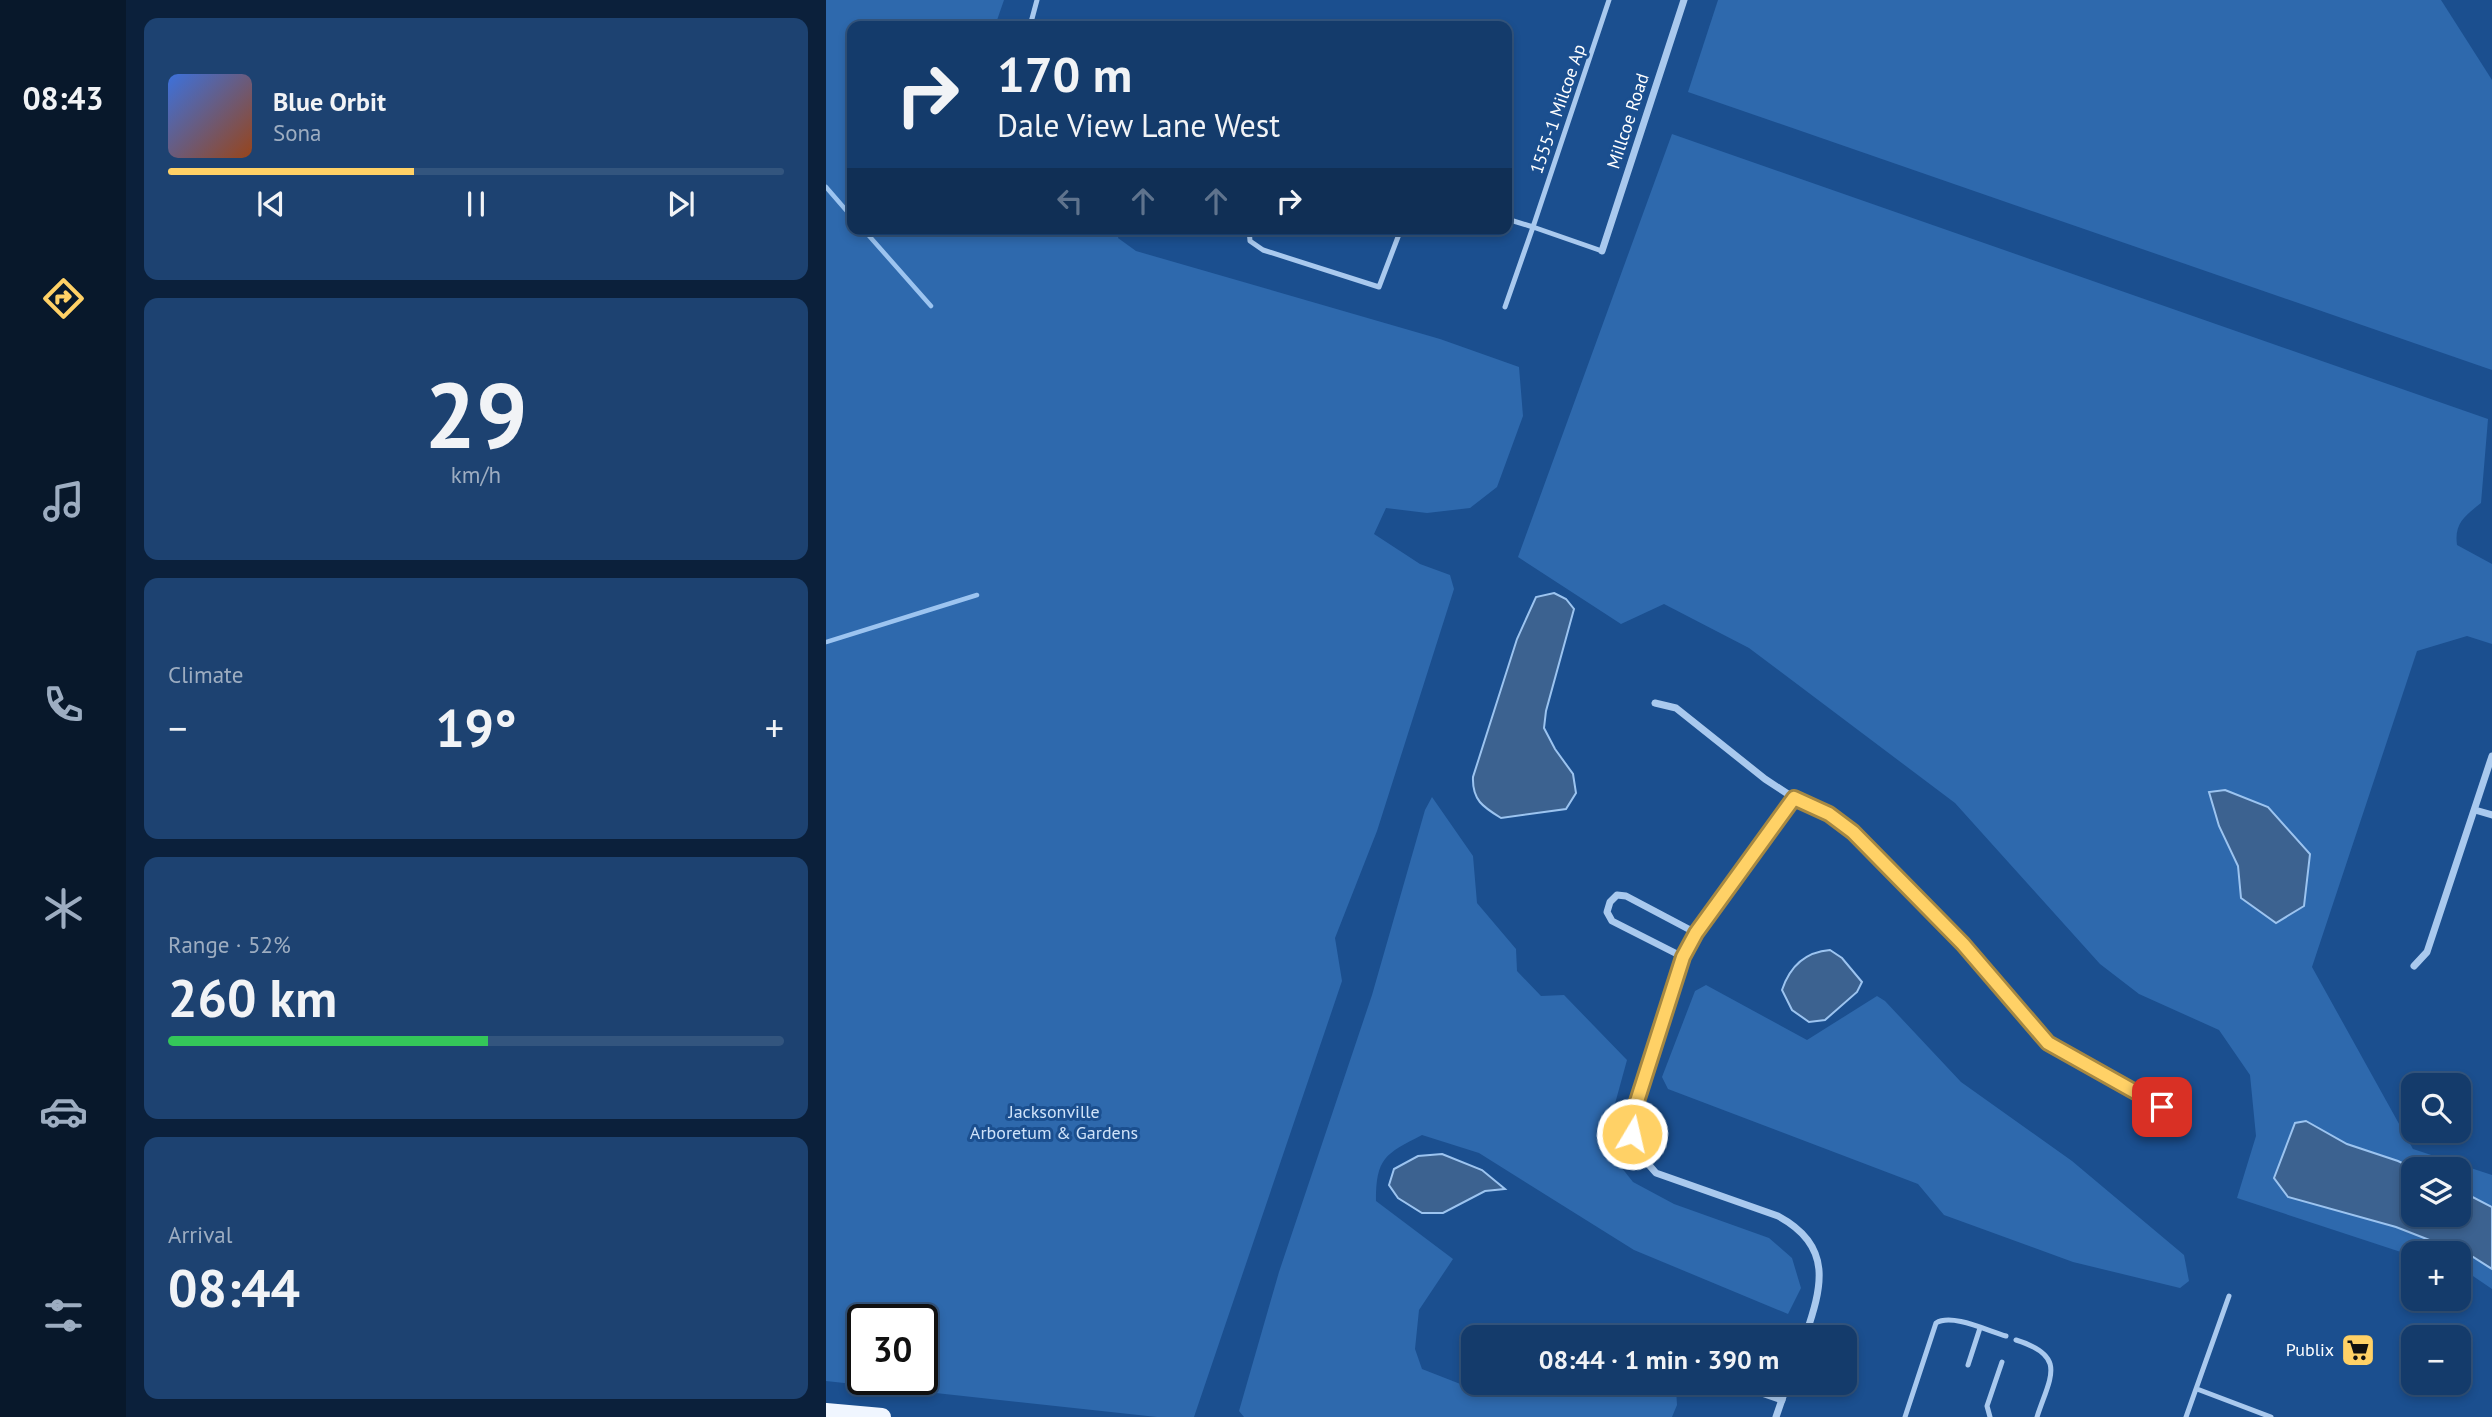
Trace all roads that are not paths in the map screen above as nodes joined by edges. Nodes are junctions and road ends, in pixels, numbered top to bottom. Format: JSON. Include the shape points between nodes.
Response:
{"nodes":[{"id":1,"x":1037,"y":0,"type":"edge"},
{"id":2,"x":1609,"y":0,"type":"edge"},
{"id":3,"x":1684,"y":0,"type":"edge"},
{"id":4,"x":1031,"y":21,"type":"edge"},
{"id":5,"x":1512,"y":221,"type":"edge"},
{"id":6,"x":1533,"y":227,"type":"junction"},
{"id":7,"x":1250,"y":235,"type":"edge"},
{"id":8,"x":1399,"y":235,"type":"edge"},
{"id":9,"x":1602,"y":251,"type":"joint"},
{"id":10,"x":1505,"y":307,"type":"dead end"},
{"id":11,"x":1655,"y":703,"type":"dead end"},
{"id":12,"x":2492,"y":757,"type":"edge"},
{"id":13,"x":1794,"y":798,"type":"junction"},
{"id":14,"x":2475,"y":810,"type":"junction"},
{"id":15,"x":2492,"y":815,"type":"edge"},
{"id":16,"x":1696,"y":933,"type":"junction"},
{"id":17,"x":1683,"y":957,"type":"junction"},
{"id":18,"x":2414,"y":966,"type":"dead end"},
{"id":19,"x":2162,"y":1107,"type":"dead end"},
{"id":20,"x":2229,"y":1296,"type":"dead end"},
{"id":21,"x":1809,"y":1325,"type":"edge"},
{"id":22,"x":1980,"y":1328,"type":"junction"},
{"id":23,"x":2006,"y":1336,"type":"dead end"},
{"id":24,"x":2016,"y":1339,"type":"dead end"},
{"id":25,"x":2002,"y":1362,"type":"dead end"},
{"id":26,"x":1968,"y":1365,"type":"dead end"},
{"id":27,"x":2197,"y":1389,"type":"junction"},
{"id":28,"x":1768,"y":1395,"type":"edge"},
{"id":29,"x":1784,"y":1395,"type":"edge"},
{"id":30,"x":1782,"y":1400,"type":"junction"},
{"id":31,"x":826,"y":1412,"type":"edge"},
{"id":32,"x":882,"y":1417,"type":"edge"},
{"id":33,"x":1776,"y":1417,"type":"edge"},
{"id":34,"x":1905,"y":1417,"type":"edge"},
{"id":35,"x":1990,"y":1417,"type":"edge"},
{"id":36,"x":2037,"y":1417,"type":"edge"},
{"id":37,"x":2186,"y":1417,"type":"edge"},
{"id":38,"x":2271,"y":1417,"type":"edge"}],
"edges":[{"from":1,"to":4,"type":"lane"},
{"from":2,"to":6,"type":"lane","name":"1555-1 Milcoe Ap"},
{"from":3,"to":9,"type":"street","name":"Millcoe Road"},
{"from":5,"to":6,"type":"lane"},
{"from":6,"to":9,"type":"lane"},
{"from":6,"to":10,"type":"lane","name":"1555-1 Milcoe Ap"},
{"from":7,"to":8,"type":"lane","via":[[1263,250],[1379,287]]},
{"from":11,"to":13,"type":"street","via":[[1676,708]]},
{"from":12,"to":14,"type":"street"},
{"from":13,"to":16,"type":"street"},
{"from":13,"to":19,"type":"street","via":[[1829,814],[1853,832],[1963,944],[2048,1043]]},
{"from":14,"to":15,"type":"street"},
{"from":14,"to":18,"type":"street","via":[[2427,951]]},
{"from":16,"to":17,"type":"street"},
{"from":16,"to":17,"type":"street","via":[[1626,896],[1617,895],[1610,902],[1607,912],[1612,921]]},
{"from":17,"to":21,"type":"street","via":[[1633,1114],[1636,1150],[1656,1173],[1778,1216],[1803,1234],[1820,1273]]},
{"from":20,"to":27,"type":"lane"},
{"from":22,"to":23,"type":"lane"},
{"from":22,"to":26,"type":"lane"},
{"from":22,"to":34,"type":"lane","via":[[1943,1318],[1936,1322]]},
{"from":24,"to":36,"type":"lane","via":[[2036,1346],[2051,1364]]},
{"from":25,"to":35,"type":"lane","via":[[1987,1406]]},
{"from":27,"to":37,"type":"lane"},
{"from":27,"to":38,"type":"lane"},
{"from":28,"to":30,"type":"street"},
{"from":29,"to":30,"type":"street"},
{"from":30,"to":33,"type":"street"},
{"from":31,"to":32,"type":"main road"}]}
